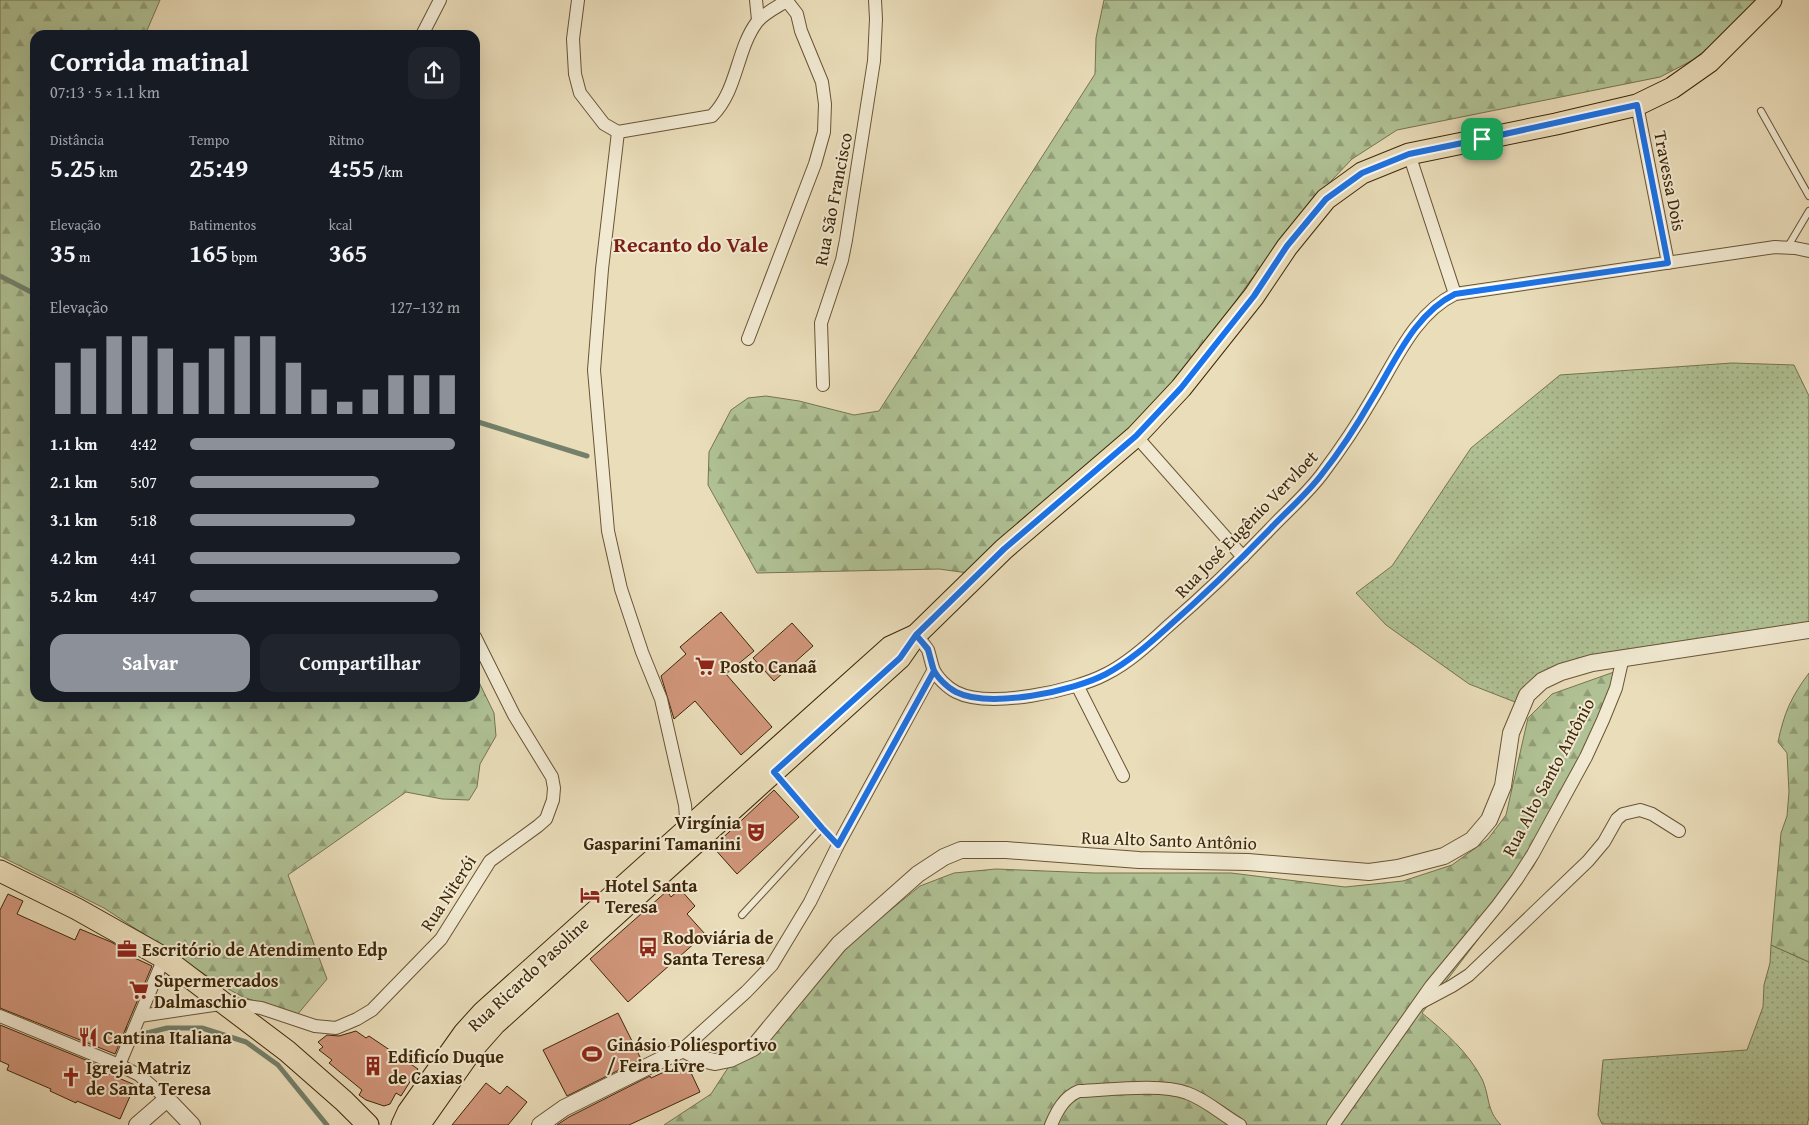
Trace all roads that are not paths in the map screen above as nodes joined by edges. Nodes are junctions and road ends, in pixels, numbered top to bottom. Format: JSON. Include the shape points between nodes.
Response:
{"nodes":[{"id":1,"x":440,"y":0,"type":"edge"},
{"id":2,"x":578,"y":0,"type":"edge"},
{"id":3,"x":756,"y":0,"type":"edge"},
{"id":4,"x":788,"y":0,"type":"edge"},
{"id":5,"x":874,"y":0,"type":"edge"},
{"id":6,"x":1771,"y":0,"type":"edge"},
{"id":7,"x":758,"y":20,"type":"junction"},
{"id":8,"x":425,"y":30,"type":"edge"},
{"id":9,"x":1637,"y":105,"type":"junction"},
{"id":10,"x":1761,"y":111,"type":"dead end"},
{"id":11,"x":618,"y":132,"type":"junction"},
{"id":12,"x":1409,"y":154,"type":"junction"},
{"id":13,"x":1809,"y":196,"type":"edge"},
{"id":14,"x":1809,"y":211,"type":"edge"},
{"id":15,"x":1787,"y":248,"type":"junction"},
{"id":16,"x":1809,"y":251,"type":"edge"},
{"id":17,"x":1668,"y":263,"type":"junction"},
{"id":18,"x":1455,"y":294,"type":"junction"},
{"id":19,"x":748,"y":339,"type":"dead end"},
{"id":20,"x":823,"y":385,"type":"dead end"},
{"id":21,"x":1136,"y":436,"type":"junction"},
{"id":22,"x":1243,"y":557,"type":"junction"},
{"id":23,"x":1809,"y":630,"type":"edge"},
{"id":24,"x":916,"y":635,"type":"junction"},
{"id":25,"x":480,"y":647,"type":"edge"},
{"id":26,"x":1623,"y":657,"type":"junction"},
{"id":27,"x":934,"y":671,"type":"junction"},
{"id":28,"x":1078,"y":687,"type":"junction"},
{"id":29,"x":774,"y":772,"type":"junction"},
{"id":30,"x":1123,"y":776,"type":"dead end"},
{"id":31,"x":822,"y":828,"type":"junction"},
{"id":32,"x":686,"y":829,"type":"junction"},
{"id":33,"x":1679,"y":831,"type":"dead end"},
{"id":34,"x":838,"y":845,"type":"junction"},
{"id":35,"x":0,"y":871,"type":"edge"},
{"id":36,"x":742,"y":915,"type":"dead end"},
{"id":37,"x":164,"y":958,"type":"junction"},
{"id":38,"x":227,"y":1004,"type":"junction"},
{"id":39,"x":1418,"y":1004,"type":"junction"},
{"id":40,"x":0,"y":1016,"type":"edge"},
{"id":41,"x":135,"y":1027,"type":"junction"},
{"id":42,"x":683,"y":1049,"type":"junction"},
{"id":43,"x":119,"y":1065,"type":"junction"},
{"id":44,"x":168,"y":1099,"type":"junction"},
{"id":45,"x":137,"y":1125,"type":"edge"},
{"id":46,"x":192,"y":1125,"type":"edge"},
{"id":47,"x":368,"y":1125,"type":"edge"},
{"id":48,"x":402,"y":1125,"type":"edge"},
{"id":49,"x":417,"y":1125,"type":"edge"},
{"id":50,"x":540,"y":1125,"type":"edge"},
{"id":51,"x":1051,"y":1125,"type":"edge"},
{"id":52,"x":1240,"y":1125,"type":"edge"},
{"id":53,"x":1333,"y":1125,"type":"edge"}],
"edges":[{"from":1,"to":8,"type":"street"},
{"from":2,"to":11,"type":"street","via":[[573,39],[575,74],[580,93],[604,124]]},
{"from":3,"to":7,"type":"street"},
{"from":4,"to":7,"type":"street"},
{"from":4,"to":19,"type":"street","via":[[797,14],[822,82],[824,132],[815,164]]},
{"from":5,"to":20,"type":"street","name":"Rua São Francisco","via":[[872,78],[846,240],[821,323]]},
{"from":6,"to":9,"type":"main road","via":[[1708,62],[1672,88]]},
{"from":7,"to":11,"type":"street","via":[[726,97],[712,116]]},
{"from":9,"to":12,"type":"main road"},
{"from":9,"to":17,"type":"street","name":"Travessa Dois"},
{"from":10,"to":13,"type":"lane"},
{"from":11,"to":32,"type":"street","via":[[594,370],[608,531],[621,589],[661,699],[685,805]]},
{"from":12,"to":18,"type":"street"},
{"from":12,"to":21,"type":"main road","via":[[1362,173],[1326,199],[1181,388]]},
{"from":14,"to":15,"type":"lane"},
{"from":15,"to":16,"type":"street","name":"Rua José Eugênio Vervloet"},
{"from":15,"to":17,"type":"street","name":"Rua José Eugênio Vervloet","via":[[1774,247]]},
{"from":17,"to":18,"type":"street","name":"Rua José Eugênio Vervloet"},
{"from":18,"to":22,"type":"street","name":"Rua José Eugênio Vervloet","via":[[1436,306],[1412,333],[1354,430],[1321,476]]},
{"from":21,"to":22,"type":"street"},
{"from":21,"to":24,"type":"main road","via":[[1004,549]]},
{"from":22,"to":28,"type":"street","name":"Rua José Eugênio Vervloet","via":[[1145,648],[1107,674]]},
{"from":23,"to":26,"type":"street","name":"Rua Alto Santo Antônio"},
{"from":24,"to":27,"type":"street","name":"Rua José Eugênio Vervloet","via":[[928,649]]},
{"from":24,"to":29,"type":"main road","name":"Rua Ricardo Pasoline","via":[[900,658]]},
{"from":24,"to":32,"type":"main road","name":"Rua Ricardo Pasoline","via":[[890,647]]},
{"from":25,"to":38,"type":"street","name":"Rua Niterói","via":[[514,715],[552,777],[553,800],[546,819],[490,861],[441,939],[372,1010],[357,1019],[336,1028],[315,1026],[261,1008]]},
{"from":26,"to":39,"type":"street","name":"Rua Alto Santo Antônio","via":[[1604,720],[1533,854],[1517,879]]},
{"from":26,"to":42,"type":"street","name":"Rua Alto Santo Antônio","via":[[1561,672],[1542,681],[1527,695],[1511,733],[1503,786],[1489,820],[1472,840],[1444,856],[1369,872],[1248,862],[1139,860],[1006,850],[961,850],[918,874],[840,944],[753,1048],[715,1062]]},
{"from":27,"to":28,"type":"street","name":"Rua José Eugênio Vervloet","via":[[955,692],[985,700],[1048,694]]},
{"from":27,"to":34,"type":"street"},
{"from":28,"to":30,"type":"street"},
{"from":29,"to":31,"type":"lane"},
{"from":29,"to":49,"type":"main road","name":"Rua Ricardo Pasoline","via":[[495,1024]]},
{"from":31,"to":34,"type":"lane"},
{"from":31,"to":36,"type":"lane"},
{"from":32,"to":48,"type":"main road","name":"Rua Ricardo Pasoline","via":[[472,1023]]},
{"from":33,"to":39,"type":"street","via":[[1640,810],[1623,814],[1616,819],[1604,842],[1588,861],[1492,954],[1469,975]]},
{"from":34,"to":42,"type":"street","via":[[810,902],[772,965]]},
{"from":35,"to":37,"type":"main road","via":[[77,909]]},
{"from":37,"to":38,"type":"main road"},
{"from":37,"to":41,"type":"street"},
{"from":38,"to":41,"type":"street","name":"Rua Niterói"},
{"from":38,"to":47,"type":"main road","via":[[287,1051]]},
{"from":39,"to":53,"type":"street","name":"Rua Alto Santo Antônio"},
{"from":40,"to":43,"type":"street"},
{"from":41,"to":43,"type":"street"},
{"from":42,"to":50,"type":"street","via":[[564,1108]]},
{"from":43,"to":44,"type":"street","via":[[138,1075]]},
{"from":44,"to":45,"type":"street"},
{"from":44,"to":46,"type":"street"},
{"from":51,"to":52,"type":"street","via":[[1058,1110],[1073,1093],[1142,1088],[1185,1092]]}]}
